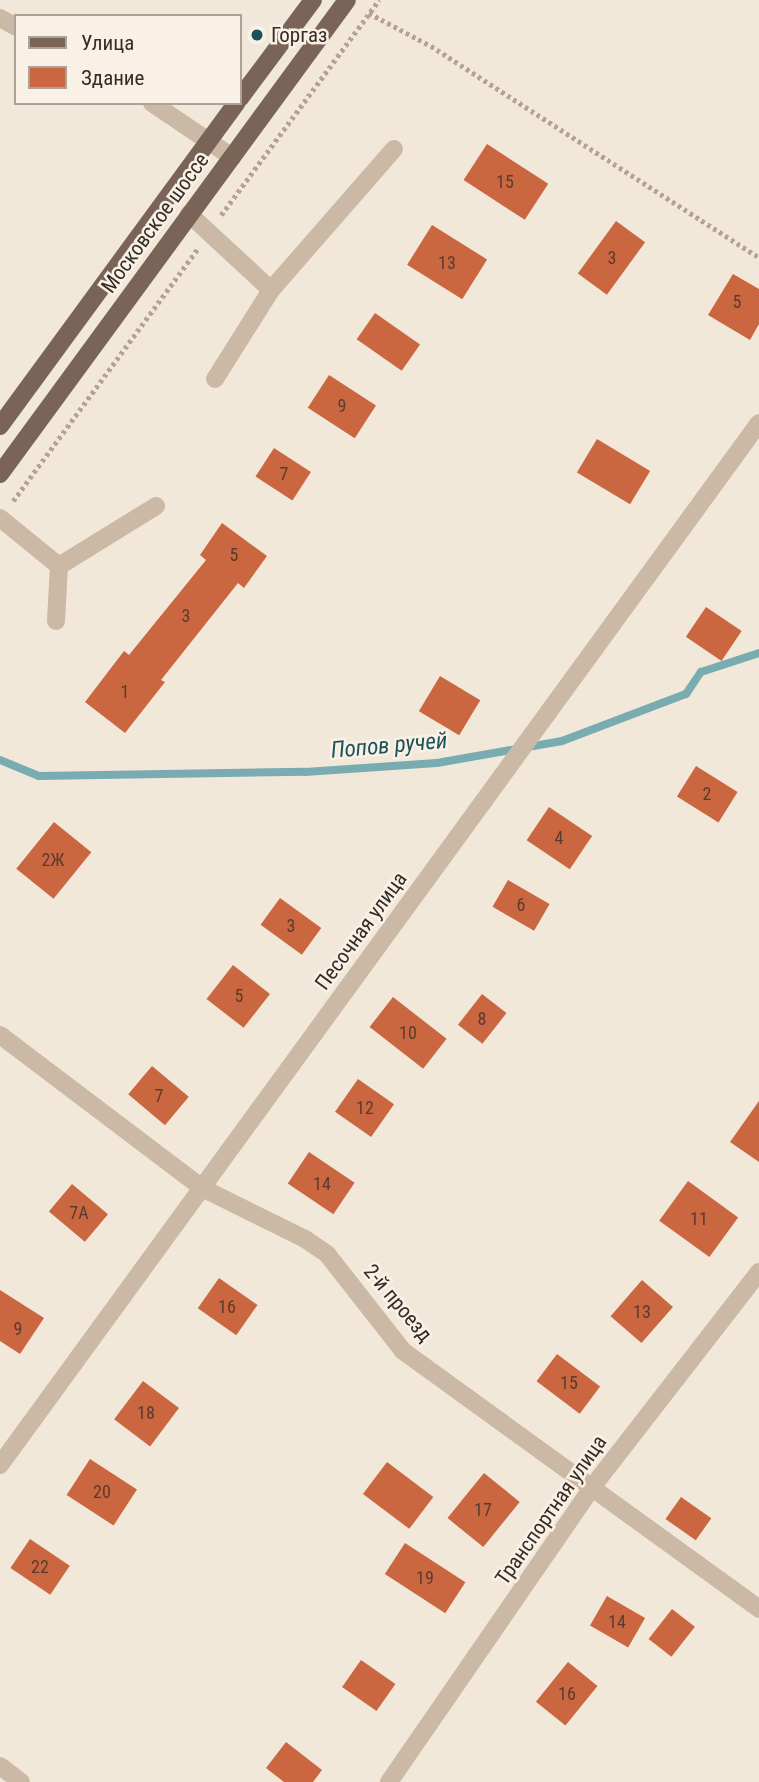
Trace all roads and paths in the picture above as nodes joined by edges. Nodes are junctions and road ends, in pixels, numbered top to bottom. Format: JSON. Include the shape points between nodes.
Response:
{"nodes":[{"id":1,"x":313,"y":0,"type":"edge"},
{"id":2,"x":347,"y":0,"type":"edge"},
{"id":3,"x":379,"y":0,"type":"edge"},
{"id":4,"x":369,"y":13,"type":"junction"},
{"id":5,"x":242,"y":95,"type":"edge"},
{"id":6,"x":155,"y":105,"type":"edge"},
{"id":7,"x":235,"y":105,"type":"edge"},
{"id":8,"x":209,"y":140,"type":"junction"},
{"id":9,"x":394,"y":149,"type":"dead end"},
{"id":10,"x":232,"y":157,"type":"junction"},
{"id":11,"x":190,"y":214,"type":"junction"},
{"id":12,"x":209,"y":232,"type":"junction"},
{"id":13,"x":759,"y":257,"type":"edge"},
{"id":14,"x":271,"y":289,"type":"junction"},
{"id":15,"x":215,"y":379,"type":"dead end"},
{"id":16,"x":759,"y":424,"type":"edge"},
{"id":17,"x":0,"y":426,"type":"edge"},
{"id":18,"x":0,"y":474,"type":"edge"},
{"id":19,"x":156,"y":506,"type":"dead end"},
{"id":20,"x":0,"y":518,"type":"edge"},
{"id":21,"x":59,"y":566,"type":"junction"},
{"id":22,"x":56,"y":621,"type":"dead end"},
{"id":23,"x":0,"y":1035,"type":"edge"},
{"id":24,"x":202,"y":1188,"type":"junction"},
{"id":25,"x":759,"y":1272,"type":"edge"},
{"id":26,"x":0,"y":1465,"type":"edge"},
{"id":27,"x":593,"y":1486,"type":"junction"},
{"id":28,"x":759,"y":1609,"type":"edge"},
{"id":29,"x":0,"y":1766,"type":"edge"},
{"id":30,"x":21,"y":1782,"type":"edge"},
{"id":31,"x":388,"y":1782,"type":"edge"}],
"edges":[{"from":1,"to":5,"type":"main road"},
{"from":2,"to":10,"type":"main road","name":"Московское шоссе"},
{"from":3,"to":4,"type":"path"},
{"from":4,"to":12,"type":"path"},
{"from":4,"to":13,"type":"path","via":[[431,46]]},
{"from":6,"to":8,"type":"street"},
{"from":7,"to":8,"type":"main road","name":"Московское шоссе"},
{"from":8,"to":10,"type":"street"},
{"from":8,"to":17,"type":"main road","name":"Московское шоссе"},
{"from":9,"to":14,"type":"street"},
{"from":10,"to":11,"type":"main road","name":"Московское шоссе"},
{"from":11,"to":12,"type":"street"},
{"from":11,"to":18,"type":"main road","name":"Московское шоссе"},
{"from":12,"to":14,"type":"street"},
{"from":12,"to":20,"type":"path"},
{"from":14,"to":15,"type":"street"},
{"from":16,"to":24,"type":"street","name":"Песочная улица"},
{"from":19,"to":21,"type":"street"},
{"from":20,"to":21,"type":"street"},
{"from":21,"to":22,"type":"street"},
{"from":23,"to":24,"type":"street","name":"2-й проезд"},
{"from":24,"to":26,"type":"street","name":"Песочная улица"},
{"from":24,"to":27,"type":"street","name":"2-й проезд","via":[[327,1254],[403,1351]]},
{"from":25,"to":27,"type":"street","name":"Транспортная улица"},
{"from":27,"to":28,"type":"street","name":"2-й проезд"},
{"from":27,"to":31,"type":"street","name":"Транспортная улица"},
{"from":29,"to":30,"type":"street"}]}
